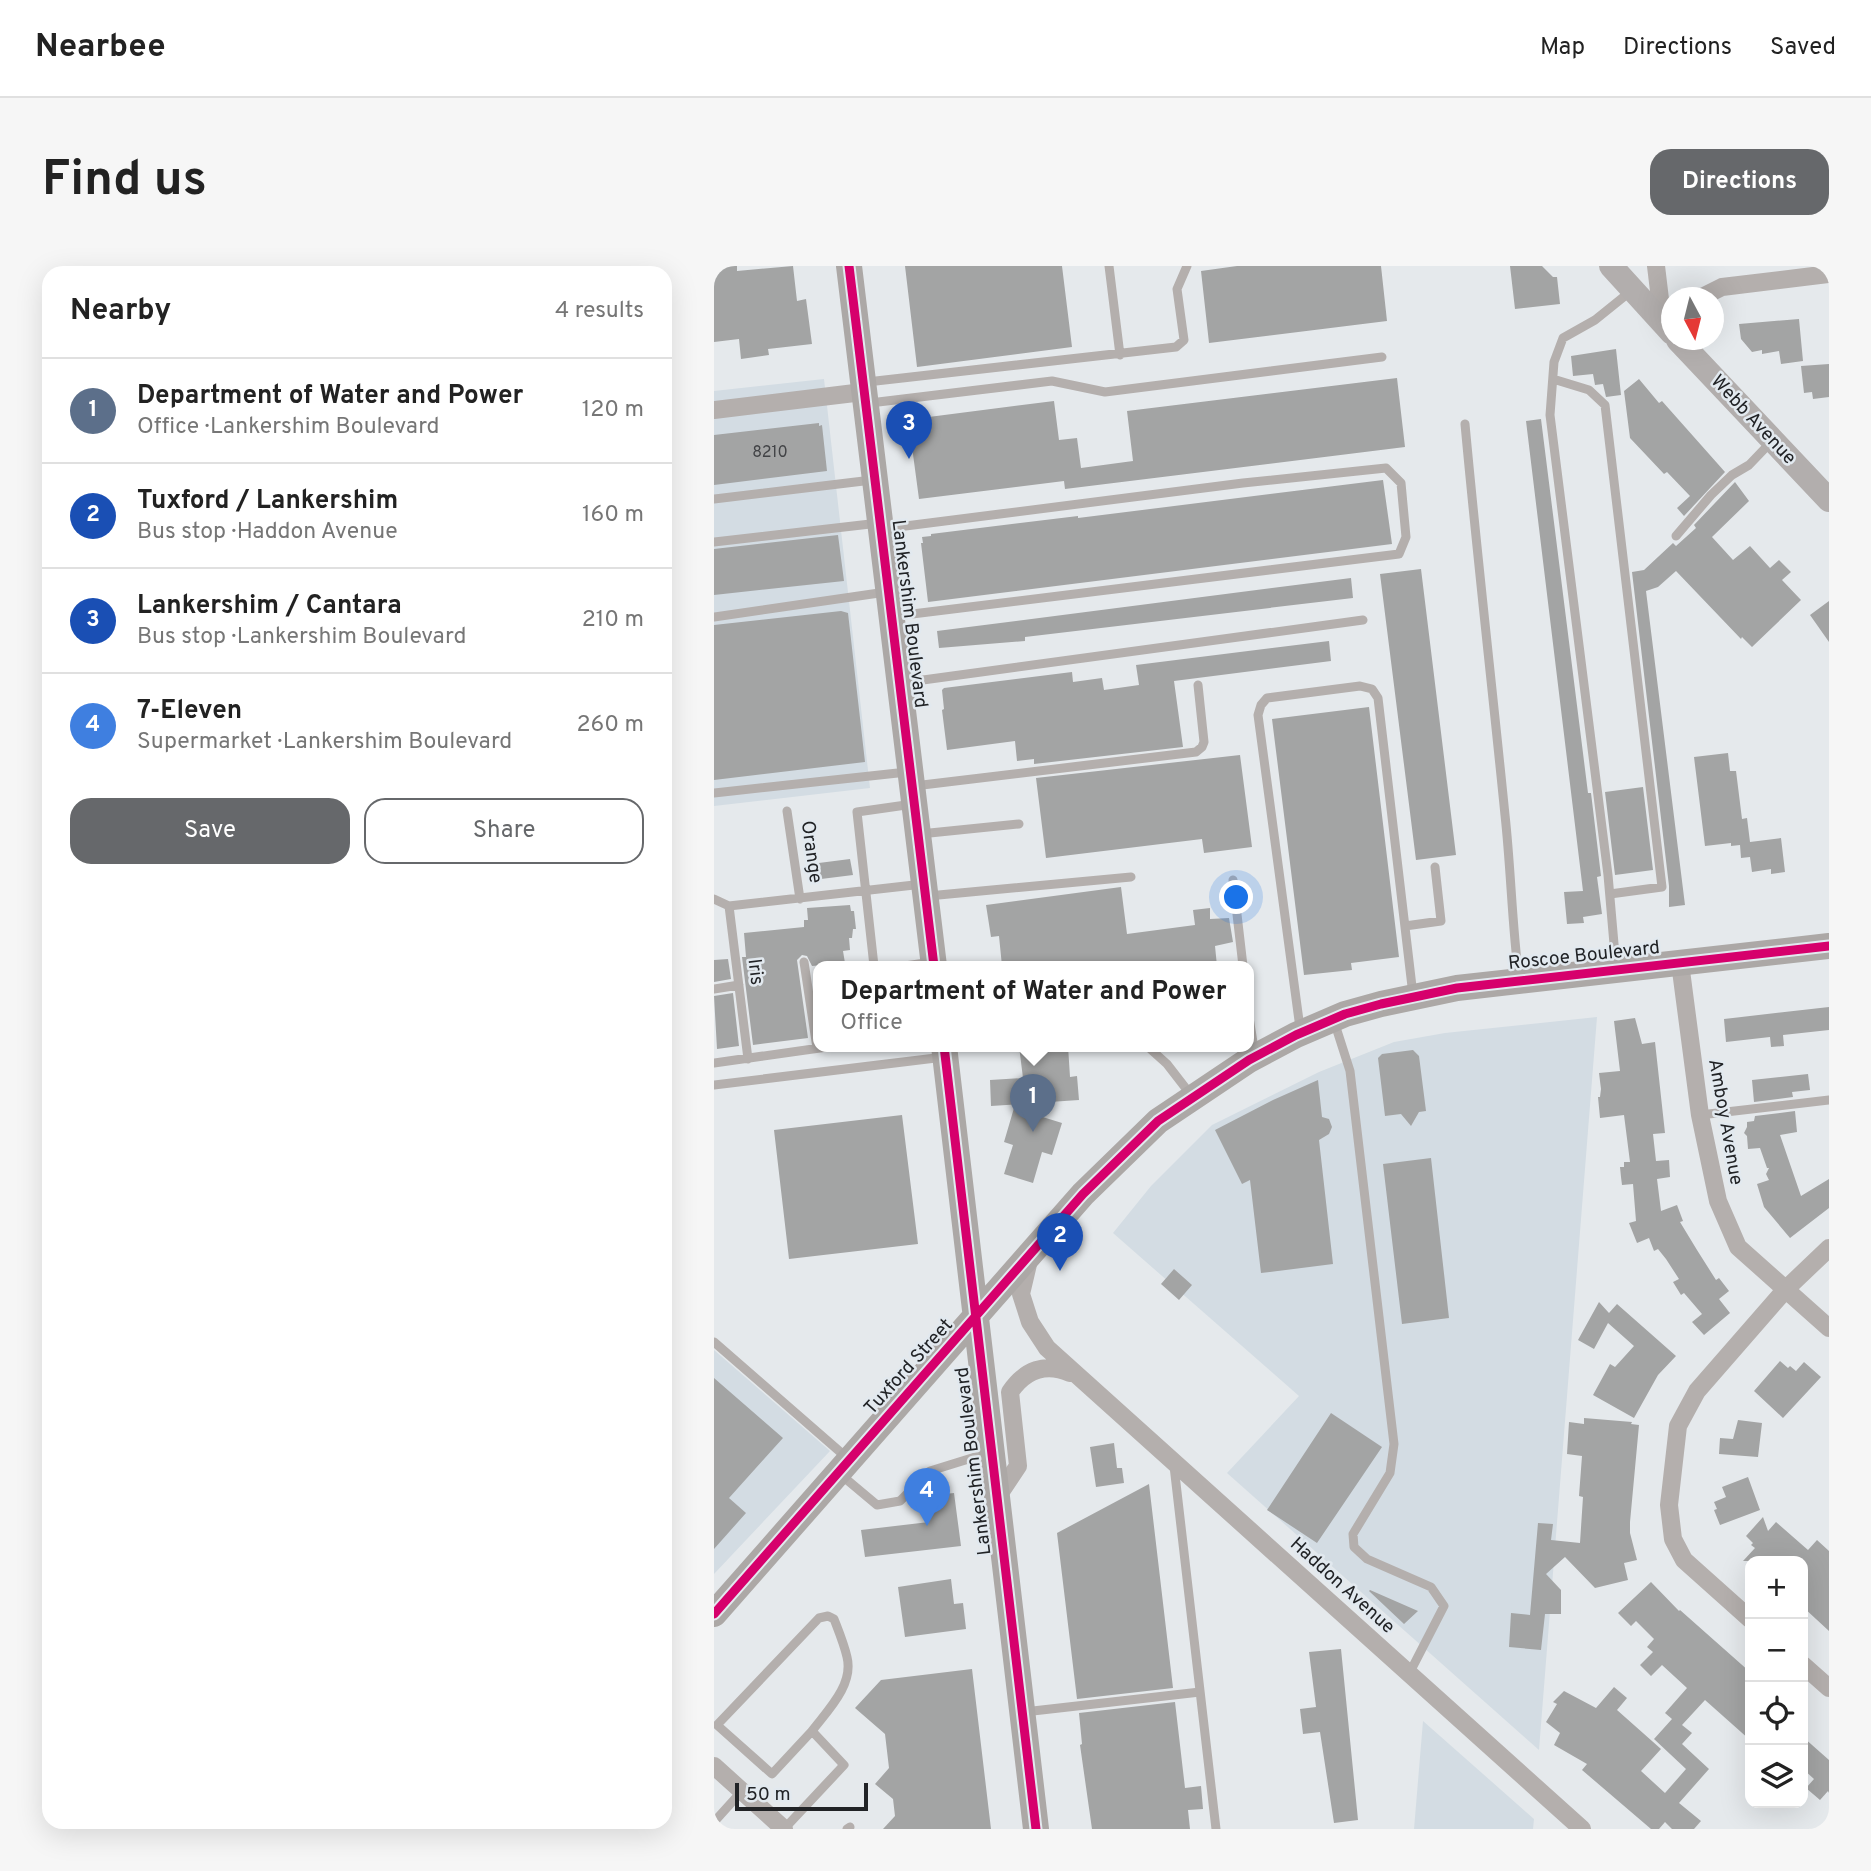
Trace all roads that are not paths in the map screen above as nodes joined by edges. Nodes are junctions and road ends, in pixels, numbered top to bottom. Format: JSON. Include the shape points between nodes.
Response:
{"nodes":[{"id":1,"x":849,"y":266,"type":"edge"},
{"id":2,"x":1109,"y":266,"type":"edge"},
{"id":3,"x":1187,"y":266,"type":"edge"},
{"id":4,"x":1611,"y":266,"type":"edge"},
{"id":5,"x":1656,"y":266,"type":"edge"},
{"id":6,"x":1829,"y":274,"type":"edge"},
{"id":7,"x":1661,"y":287,"type":"edge"},
{"id":8,"x":1722,"y":287,"type":"edge"},
{"id":9,"x":1633,"y":290,"type":"junction"},
{"id":10,"x":1661,"y":318,"type":"edge"},
{"id":11,"x":1691,"y":350,"type":"edge"},
{"id":12,"x":1120,"y":355,"type":"junction"},
{"id":13,"x":1382,"y":357,"type":"dead end"},
{"id":14,"x":1553,"y":379,"type":"junction"},
{"id":15,"x":863,"y":393,"type":"junction"},
{"id":16,"x":714,"y":410,"type":"edge"},
{"id":17,"x":1465,"y":424,"type":"dead end"},
{"id":18,"x":1773,"y":440,"type":"junction"},
{"id":19,"x":874,"y":479,"type":"junction"},
{"id":20,"x":714,"y":499,"type":"edge"},
{"id":21,"x":1829,"y":500,"type":"edge"},
{"id":22,"x":880,"y":526,"type":"junction"},
{"id":23,"x":1676,"y":536,"type":"dead end"},
{"id":24,"x":714,"y":542,"type":"edge"},
{"id":25,"x":890,"y":604,"type":"junction"},
{"id":26,"x":714,"y":617,"type":"edge"},
{"id":27,"x":1363,"y":620,"type":"dead end"},
{"id":28,"x":900,"y":683,"type":"junction"},
{"id":29,"x":1198,"y":685,"type":"dead end"},
{"id":30,"x":912,"y":787,"type":"junction"},
{"id":31,"x":714,"y":793,"type":"edge"},
{"id":32,"x":787,"y":811,"type":"dead end"},
{"id":33,"x":1019,"y":824,"type":"dead end"},
{"id":34,"x":918,"y":834,"type":"junction"},
{"id":35,"x":1435,"y":867,"type":"dead end"},
{"id":36,"x":1130,"y":877,"type":"dead end"},
{"id":37,"x":1233,"y":880,"type":"dead end"},
{"id":38,"x":925,"y":890,"type":"junction"},
{"id":39,"x":864,"y":891,"type":"junction"},
{"id":40,"x":1610,"y":894,"type":"junction"},
{"id":41,"x":714,"y":899,"type":"edge"},
{"id":42,"x":800,"y":899,"type":"junction"},
{"id":43,"x":729,"y":906,"type":"junction"},
{"id":44,"x":1405,"y":926,"type":"junction"},
{"id":45,"x":1829,"y":946,"type":"edge"},
{"id":46,"x":873,"y":961,"type":"edge"},
{"id":47,"x":934,"y":961,"type":"edge"},
{"id":48,"x":1242,"y":961,"type":"edge"},
{"id":49,"x":804,"y":962,"type":"dead end"},
{"id":50,"x":1680,"y":963,"type":"junction"},
{"id":51,"x":1616,"y":970,"type":"junction"},
{"id":52,"x":1519,"y":981,"type":"junction"},
{"id":53,"x":739,"y":985,"type":"junction"},
{"id":54,"x":714,"y":989,"type":"edge"},
{"id":55,"x":1413,"y":997,"type":"junction"},
{"id":56,"x":1340,"y":1017,"type":"junction"},
{"id":57,"x":813,"y":1022,"type":"edge"},
{"id":58,"x":1301,"y":1033,"type":"junction"},
{"id":59,"x":813,"y":1049,"type":"edge"},
{"id":60,"x":1254,"y":1050,"type":"edge"},
{"id":61,"x":938,"y":1052,"type":"edge"},
{"id":62,"x":945,"y":1052,"type":"edge"},
{"id":63,"x":1154,"y":1052,"type":"edge"},
{"id":64,"x":1255,"y":1057,"type":"junction"},
{"id":65,"x":748,"y":1059,"type":"junction"},
{"id":66,"x":714,"y":1063,"type":"edge"},
{"id":67,"x":714,"y":1085,"type":"edge"},
{"id":68,"x":1192,"y":1097,"type":"junction"},
{"id":69,"x":1829,"y":1100,"type":"edge"},
{"id":70,"x":1700,"y":1115,"type":"junction"},
{"id":71,"x":1829,"y":1248,"type":"edge"},
{"id":72,"x":1031,"y":1253,"type":"junction"},
{"id":73,"x":1786,"y":1289,"type":"junction"},
{"id":74,"x":975,"y":1320,"type":"junction"},
{"id":75,"x":1829,"y":1328,"type":"edge"},
{"id":76,"x":714,"y":1342,"type":"edge"},
{"id":77,"x":1073,"y":1374,"type":"junction"},
{"id":78,"x":991,"y":1452,"type":"junction"},
{"id":79,"x":1174,"y":1464,"type":"junction"},
{"id":80,"x":844,"y":1467,"type":"junction"},
{"id":81,"x":996,"y":1499,"type":"junction"},
{"id":82,"x":714,"y":1614,"type":"edge"},
{"id":83,"x":1745,"y":1615,"type":"edge"},
{"id":84,"x":1808,"y":1669,"type":"edge"},
{"id":85,"x":1409,"y":1674,"type":"junction"},
{"id":86,"x":1829,"y":1688,"type":"edge"},
{"id":87,"x":1200,"y":1692,"type":"junction"},
{"id":88,"x":1022,"y":1712,"type":"junction"},
{"id":89,"x":812,"y":1731,"type":"junction"},
{"id":90,"x":714,"y":1766,"type":"edge"},
{"id":91,"x":742,"y":1791,"type":"junction"},
{"id":92,"x":714,"y":1822,"type":"edge"},
{"id":93,"x":784,"y":1829,"type":"edge"},
{"id":94,"x":1036,"y":1829,"type":"edge"},
{"id":95,"x":1216,"y":1829,"type":"edge"},
{"id":96,"x":1582,"y":1829,"type":"edge"}],
"edges":[{"from":1,"to":15,"type":"main road","name":"Lankershim Boulevard"},
{"from":2,"to":12,"type":"lane"},
{"from":3,"to":12,"type":"lane","via":[[1177,289],[1184,340],[1176,347]]},
{"from":4,"to":9,"type":"street","name":"Webb Avenue"},
{"from":5,"to":7,"type":"street"},
{"from":6,"to":8,"type":"street"},
{"from":9,"to":10,"type":"street","name":"Webb Avenue"},
{"from":9,"to":14,"type":"lane","via":[[1563,338]]},
{"from":11,"to":18,"type":"street","name":"Webb Avenue"},
{"from":12,"to":15,"type":"lane"},
{"from":13,"to":15,"type":"lane","via":[[1105,392],[1052,381]]},
{"from":14,"to":40,"type":"lane","via":[[1550,415]]},
{"from":14,"to":40,"type":"lane","via":[[1589,390],[1605,405],[1662,887]]},
{"from":15,"to":16,"type":"street"},
{"from":15,"to":19,"type":"main road","name":"Lankershim Boulevard"},
{"from":17,"to":52,"type":"lane"},
{"from":18,"to":21,"type":"street","name":"Webb Avenue"},
{"from":18,"to":23,"type":"lane","via":[[1710,495]]},
{"from":19,"to":20,"type":"lane"},
{"from":19,"to":22,"type":"main road","name":"Lankershim Boulevard"},
{"from":22,"to":24,"type":"lane"},
{"from":22,"to":25,"type":"main road","name":"Lankershim Boulevard"},
{"from":22,"to":25,"type":"lane","via":[[1386,468],[1402,483],[1406,537],[1399,554]]},
{"from":25,"to":26,"type":"lane"},
{"from":25,"to":28,"type":"main road","name":"Lankershim Boulevard"},
{"from":27,"to":28,"type":"lane"},
{"from":28,"to":30,"type":"main road","name":"Lankershim Boulevard"},
{"from":29,"to":30,"type":"lane","via":[[1204,742],[1196,752]]},
{"from":30,"to":31,"type":"lane"},
{"from":30,"to":34,"type":"main road","name":"Lankershim Boulevard"},
{"from":30,"to":39,"type":"lane","via":[[857,812]]},
{"from":32,"to":42,"type":"lane","name":"Orange"},
{"from":33,"to":34,"type":"lane"},
{"from":34,"to":38,"type":"main road","name":"Lankershim Boulevard"},
{"from":35,"to":44,"type":"lane","via":[[1441,921]]},
{"from":36,"to":38,"type":"lane"},
{"from":37,"to":48,"type":"lane"},
{"from":38,"to":39,"type":"lane"},
{"from":38,"to":47,"type":"main road","name":"Lankershim Boulevard"},
{"from":39,"to":42,"type":"lane"},
{"from":39,"to":46,"type":"lane"},
{"from":40,"to":51,"type":"lane"},
{"from":41,"to":43,"type":"lane"},
{"from":42,"to":43,"type":"lane"},
{"from":43,"to":53,"type":"lane","name":"Iris"},
{"from":44,"to":55,"type":"lane"},
{"from":44,"to":58,"type":"lane","via":[[1378,698],[1372,689],[1360,686],[1267,698],[1258,715]]},
{"from":45,"to":50,"type":"main road","name":"Roscoe Boulevard"},
{"from":49,"to":57,"type":"lane"},
{"from":50,"to":51,"type":"main road","name":"Roscoe Boulevard"},
{"from":50,"to":70,"type":"street","name":"Amboy Avenue"},
{"from":51,"to":52,"type":"main road","name":"Roscoe Boulevard"},
{"from":52,"to":55,"type":"main road","name":"Roscoe Boulevard"},
{"from":53,"to":54,"type":"lane"},
{"from":53,"to":65,"type":"lane","name":"Iris"},
{"from":55,"to":56,"type":"main road","name":"Roscoe Boulevard"},
{"from":56,"to":58,"type":"main road","name":"Tuxford Street"},
{"from":56,"to":85,"type":"lane","via":[[1394,1444],[1390,1473],[1353,1534],[1354,1547],[1367,1559],[1431,1587],[1444,1606]]},
{"from":58,"to":64,"type":"main road","name":"Tuxford Street"},
{"from":59,"to":65,"type":"lane"},
{"from":60,"to":64,"type":"lane"},
{"from":61,"to":67,"type":"lane"},
{"from":62,"to":74,"type":"main road","name":"Lankershim Boulevard"},
{"from":63,"to":68,"type":"lane"},
{"from":64,"to":68,"type":"main road","name":"Tuxford Street"},
{"from":65,"to":66,"type":"lane"},
{"from":68,"to":72,"type":"main road","name":"Tuxford Street","via":[[1124,1152]]},
{"from":69,"to":70,"type":"lane"},
{"from":70,"to":73,"type":"street","name":"Amboy Avenue","via":[[1718,1201],[1738,1247]]},
{"from":71,"to":73,"type":"street"},
{"from":72,"to":74,"type":"main road","name":"Tuxford Street"},
{"from":72,"to":77,"type":"street","name":"Haddon Avenue","via":[[1021,1294],[1025,1313],[1046,1348]]},
{"from":73,"to":75,"type":"street","name":"Amboy Avenue"},
{"from":73,"to":83,"type":"street","via":[[1697,1391],[1678,1426],[1669,1505],[1673,1539],[1684,1560]]},
{"from":74,"to":78,"type":"main road","name":"Lankershim Boulevard"},
{"from":74,"to":80,"type":"main road","name":"Tuxford Street"},
{"from":76,"to":80,"type":"lane"},
{"from":77,"to":79,"type":"street","name":"Haddon Avenue"},
{"from":77,"to":81,"type":"street","via":[[1045,1367],[1025,1375],[1010,1392],[1018,1466]]},
{"from":78,"to":80,"type":"lane","via":[[930,1471],[900,1501],[877,1505]]},
{"from":78,"to":81,"type":"main road","name":"Lankershim Boulevard"},
{"from":79,"to":85,"type":"street","name":"Haddon Avenue"},
{"from":79,"to":87,"type":"lane"},
{"from":80,"to":82,"type":"main road","name":"Tuxford Street"},
{"from":81,"to":88,"type":"main road","name":"Lankershim Boulevard"},
{"from":84,"to":86,"type":"street"},
{"from":85,"to":96,"type":"street","name":"Haddon Avenue"},
{"from":87,"to":88,"type":"lane"},
{"from":87,"to":95,"type":"lane"},
{"from":88,"to":94,"type":"main road","name":"Lankershim Boulevard"},
{"from":89,"to":89,"type":"lane","via":[[847,1676],[848,1660],[834,1619],[828,1616],[819,1618],[717,1725],[772,1774]]},
{"from":89,"to":93,"type":"lane","via":[[844,1765]]},
{"from":90,"to":91,"type":"street"},
{"from":91,"to":92,"type":"lane"},
{"from":91,"to":93,"type":"street"}]}
